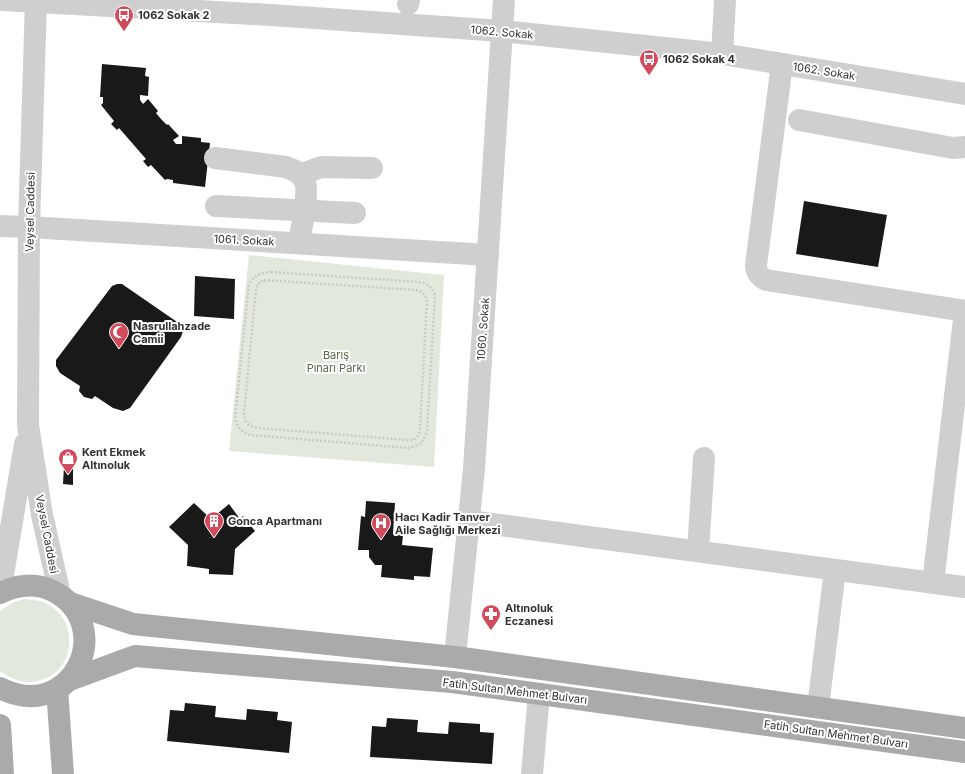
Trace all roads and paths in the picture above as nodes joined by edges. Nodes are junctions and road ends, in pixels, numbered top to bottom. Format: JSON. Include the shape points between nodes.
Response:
{"nodes":[{"id":1,"x":2,"y":0,"type":"edge"},
{"id":2,"x":504,"y":0,"type":"edge"},
{"id":3,"x":725,"y":0,"type":"edge"},
{"id":4,"x":36,"y":1,"type":"edge"},
{"id":5,"x":272,"y":8,"type":"edge"},
{"id":6,"x":502,"y":31,"type":"junction"},
{"id":7,"x":722,"y":54,"type":"junction"},
{"id":8,"x":782,"y":64,"type":"junction"},
{"id":9,"x":965,"y":94,"type":"edge"},
{"id":10,"x":799,"y":120,"type":"dead end"},
{"id":11,"x":965,"y":147,"type":"edge"},
{"id":12,"x":215,"y":158,"type":"dead end"},
{"id":13,"x":372,"y":168,"type":"dead end"},
{"id":14,"x":303,"y":178,"type":"junction"},
{"id":15,"x":216,"y":206,"type":"dead end"},
{"id":16,"x":304,"y":211,"type":"junction"},
{"id":17,"x":355,"y":214,"type":"dead end"},
{"id":18,"x":0,"y":226,"type":"edge"},
{"id":19,"x":29,"y":227,"type":"junction"},
{"id":20,"x":299,"y":243,"type":"junction"},
{"id":21,"x":488,"y":255,"type":"junction"},
{"id":22,"x":420,"y":282,"type":"joint"},
{"id":23,"x":416,"y":290,"type":"joint"},
{"id":24,"x":28,"y":425,"type":"junction"},
{"id":25,"x":957,"y":455,"type":"edge"},
{"id":26,"x":704,"y":458,"type":"dead end"},
{"id":27,"x":469,"y":521,"type":"junction"},
{"id":28,"x":698,"y":551,"type":"junction"},
{"id":29,"x":835,"y":570,"type":"junction"},
{"id":30,"x":934,"y":583,"type":"junction"},
{"id":31,"x":965,"y":587,"type":"edge"},
{"id":32,"x":0,"y":593,"type":"edge"},
{"id":33,"x":65,"y":599,"type":"junction"},
{"id":34,"x":455,"y":657,"type":"junction"},
{"id":35,"x":62,"y":685,"type":"junction"},
{"id":36,"x":0,"y":688,"type":"edge"},
{"id":37,"x":539,"y":694,"type":"junction"},
{"id":38,"x":818,"y":707,"type":"junction"},
{"id":39,"x":0,"y":725,"type":"edge"},
{"id":40,"x":965,"y":728,"type":"edge"},
{"id":41,"x":965,"y":752,"type":"edge"},
{"id":42,"x":3,"y":774,"type":"edge"},
{"id":43,"x":63,"y":774,"type":"edge"},
{"id":44,"x":532,"y":774,"type":"edge"}],
"edges":[{"from":1,"to":4,"type":"street","name":"1062. Sokak"},
{"from":2,"to":6,"type":"street","name":"1060. Sokak"},
{"from":3,"to":7,"type":"street"},
{"from":4,"to":5,"type":"street","name":"1062. Sokak"},
{"from":4,"to":19,"type":"street","name":"Veysel Caddesi"},
{"from":5,"to":6,"type":"street","name":"1062. Sokak"},
{"from":6,"to":7,"type":"street","name":"1062. Sokak"},
{"from":6,"to":21,"type":"street","name":"1060. Sokak"},
{"from":7,"to":8,"type":"street","name":"1062. Sokak"},
{"from":8,"to":9,"type":"street","name":"1062. Sokak"},
{"from":8,"to":25,"type":"street","via":[[756,270],[766,280],[965,311]]},
{"from":10,"to":11,"type":"street","via":[[953,148]]},
{"from":12,"to":14,"type":"street","via":[[286,167]]},
{"from":13,"to":14,"type":"street","via":[[321,167],[308,172]]},
{"from":14,"to":16,"type":"street","via":[[306,184]]},
{"from":15,"to":16,"type":"street"},
{"from":16,"to":17,"type":"street"},
{"from":16,"to":20,"type":"street"},
{"from":18,"to":19,"type":"street","name":"1061. Sokak"},
{"from":19,"to":20,"type":"street","name":"1061. Sokak"},
{"from":19,"to":24,"type":"street","name":"Veysel Caddesi"},
{"from":20,"to":21,"type":"street","name":"1061. Sokak"},
{"from":21,"to":27,"type":"street","name":"1060. Sokak"},
{"from":22,"to":22,"type":"path","via":[[431,287],[435,295],[427,431],[419,446],[408,448],[251,435],[244,433],[238,426],[235,418],[249,283],[254,277],[271,272]]},
{"from":23,"to":23,"type":"path","via":[[422,291],[427,300],[420,428],[419,435],[414,440],[258,428],[251,427],[245,420],[258,284],[270,280]]},
{"from":24,"to":32,"type":"street","name":"Veysel Caddesi"},
{"from":24,"to":33,"type":"street","name":"Veysel Caddesi","via":[[42,515]]},
{"from":25,"to":30,"type":"street"},
{"from":26,"to":28,"type":"street"},
{"from":27,"to":28,"type":"street"},
{"from":27,"to":34,"type":"street","name":"1060. Sokak"},
{"from":28,"to":29,"type":"street"},
{"from":29,"to":30,"type":"street"},
{"from":29,"to":38,"type":"street"},
{"from":30,"to":31,"type":"street"},
{"from":32,"to":33,"type":"main road","via":[[24,585],[36,586],[48,589]]},
{"from":33,"to":34,"type":"main road","via":[[133,624]]},
{"from":33,"to":35,"type":"main road","via":[[82,624],[84,649],[75,672]]},
{"from":34,"to":38,"type":"main road"},
{"from":35,"to":36,"type":"main road","name":"Fatih Sultan Mehmet Bulvarı","via":[[46,694],[33,696],[21,696]]},
{"from":35,"to":37,"type":"main road","name":"Fatih Sultan Mehmet Bulvarı","via":[[135,656],[452,682]]},
{"from":35,"to":43,"type":"main road"},
{"from":37,"to":41,"type":"main road","name":"Fatih Sultan Mehmet Bulvarı"},
{"from":37,"to":44,"type":"street"},
{"from":38,"to":40,"type":"main road"},
{"from":39,"to":42,"type":"main road"}]}
